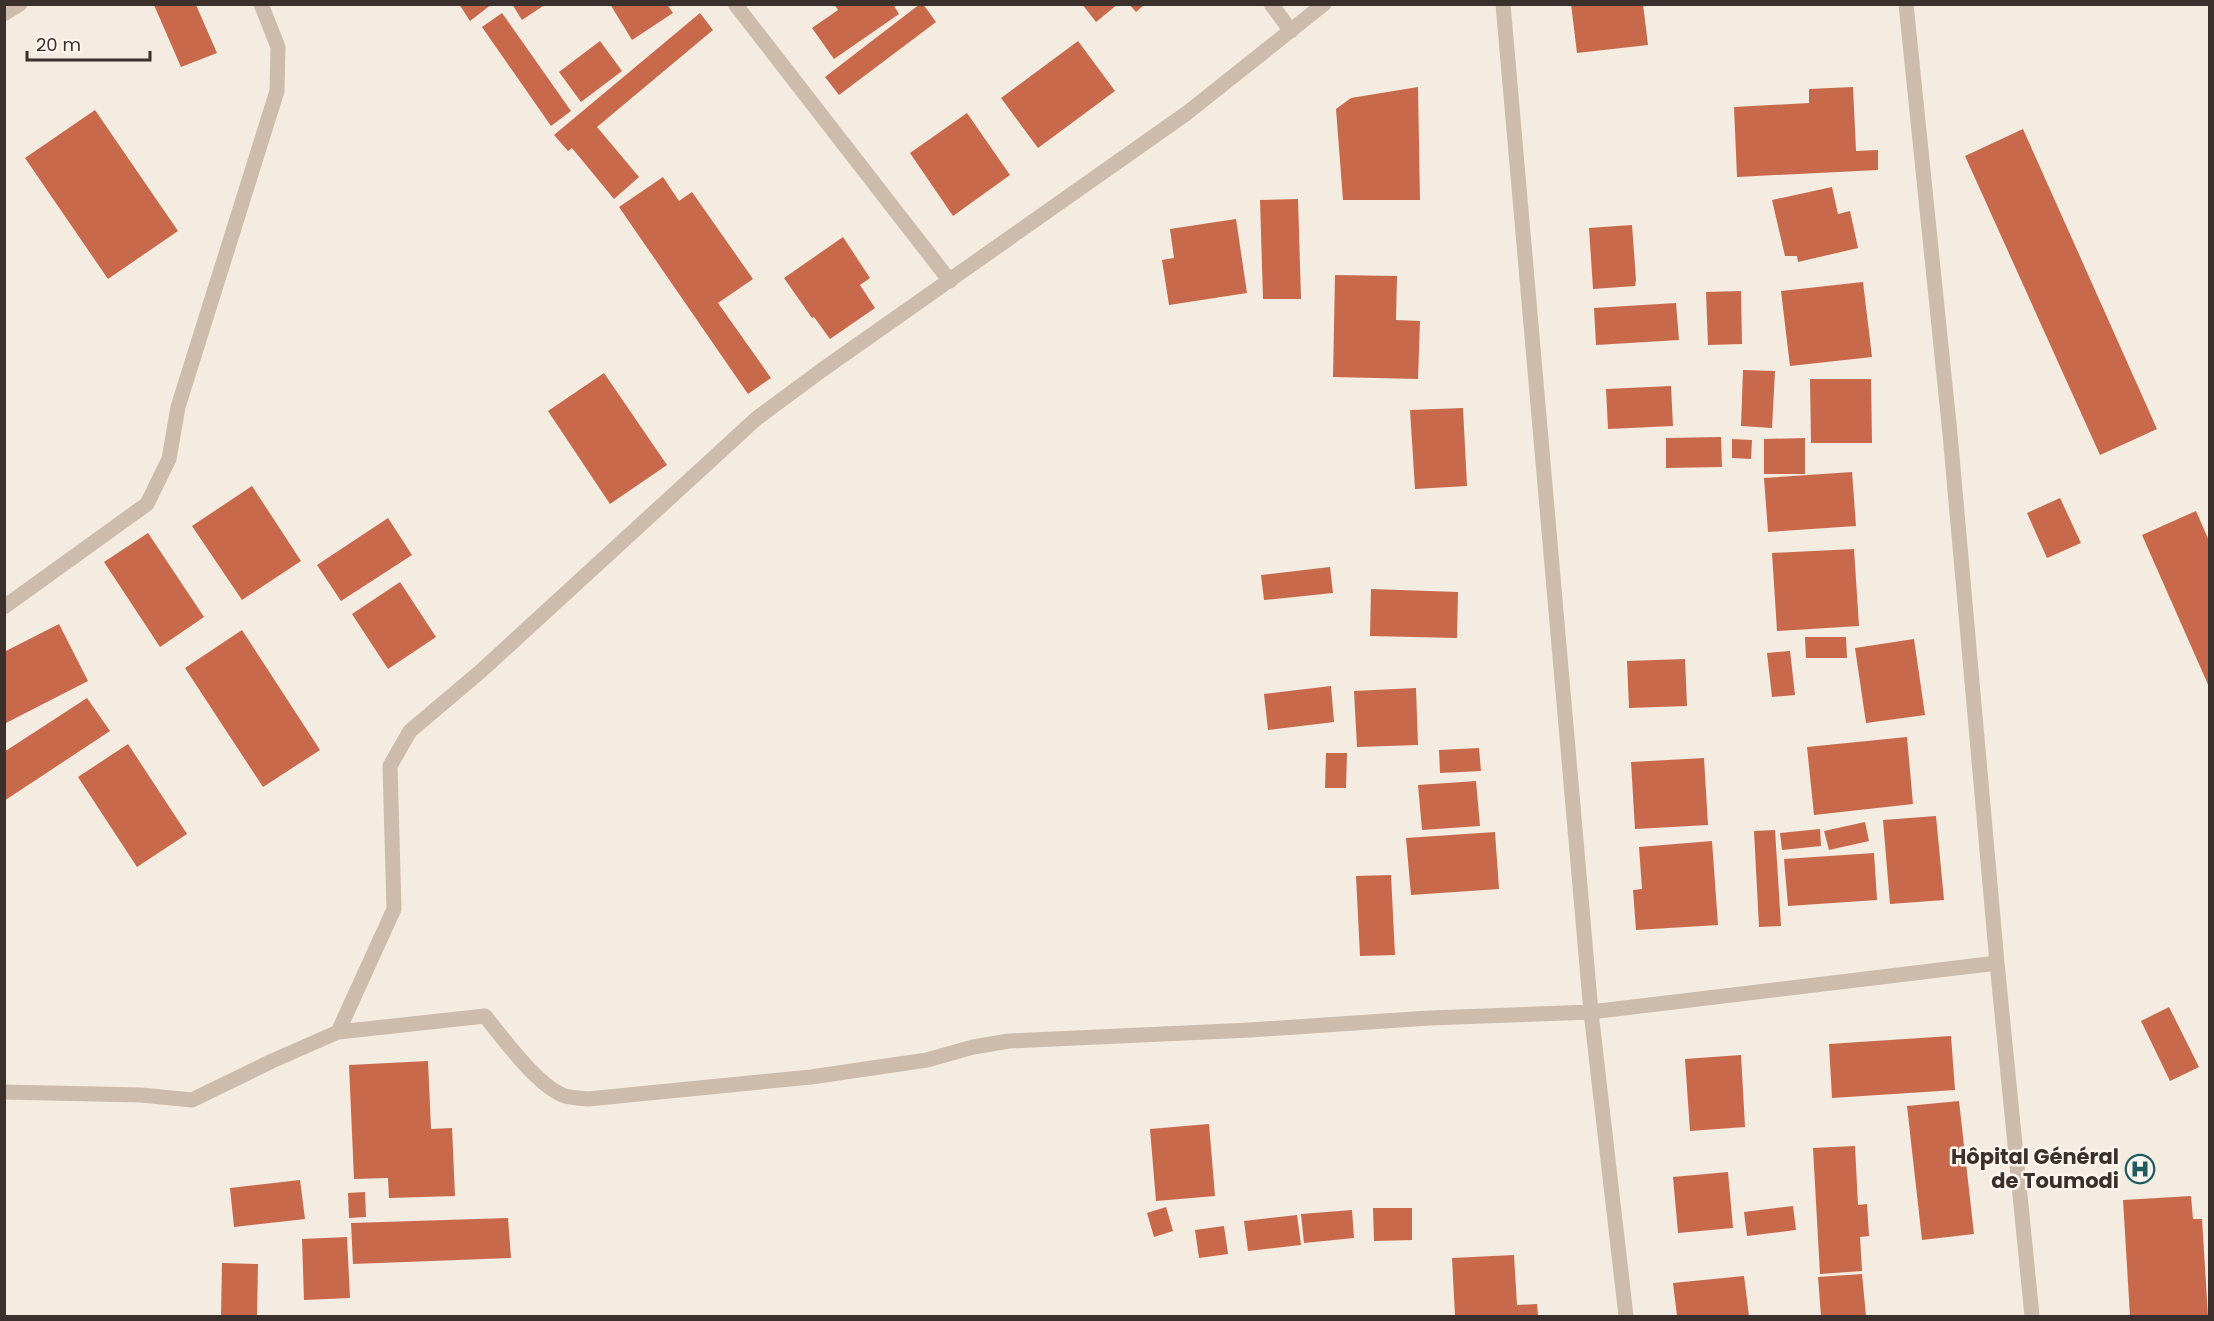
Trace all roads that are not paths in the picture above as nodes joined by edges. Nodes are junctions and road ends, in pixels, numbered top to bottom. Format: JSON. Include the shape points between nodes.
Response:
{"nodes":[{"id":1,"x":20,"y":4,"type":"edge"},
{"id":2,"x":261,"y":4,"type":"edge"},
{"id":3,"x":735,"y":4,"type":"edge"},
{"id":4,"x":1271,"y":4,"type":"edge"},
{"id":5,"x":1324,"y":4,"type":"edge"},
{"id":6,"x":1503,"y":4,"type":"edge"},
{"id":7,"x":1906,"y":4,"type":"edge"},
{"id":8,"x":4,"y":14,"type":"edge"},
{"id":9,"x":1291,"y":31,"type":"junction"},
{"id":10,"x":950,"y":280,"type":"junction"},
{"id":11,"x":4,"y":607,"type":"edge"},
{"id":12,"x":1997,"y":963,"type":"junction"},
{"id":13,"x":1591,"y":1012,"type":"junction"},
{"id":14,"x":338,"y":1032,"type":"junction"},
{"id":15,"x":4,"y":1092,"type":"edge"},
{"id":16,"x":1626,"y":1317,"type":"edge"},
{"id":17,"x":2032,"y":1317,"type":"edge"}],
"edges":[{"from":1,"to":8,"type":"street"},
{"from":2,"to":11,"type":"street","via":[[278,47],[277,91],[178,407],[169,459],[147,504]]},
{"from":3,"to":10,"type":"street"},
{"from":4,"to":9,"type":"street"},
{"from":5,"to":9,"type":"street"},
{"from":6,"to":13,"type":"street"},
{"from":7,"to":12,"type":"street","via":[[1950,434]]},
{"from":9,"to":10,"type":"street","via":[[1187,113]]},
{"from":10,"to":14,"type":"street","via":[[757,418],[481,671],[410,731],[390,766],[394,909]]},
{"from":12,"to":13,"type":"street"},
{"from":12,"to":17,"type":"street"},
{"from":13,"to":14,"type":"street","via":[[1008,1041],[927,1060],[812,1077],[588,1099],[564,1096],[549,1087],[485,1016]]},
{"from":13,"to":16,"type":"street"},
{"from":14,"to":15,"type":"street","via":[[192,1100]]}]}
